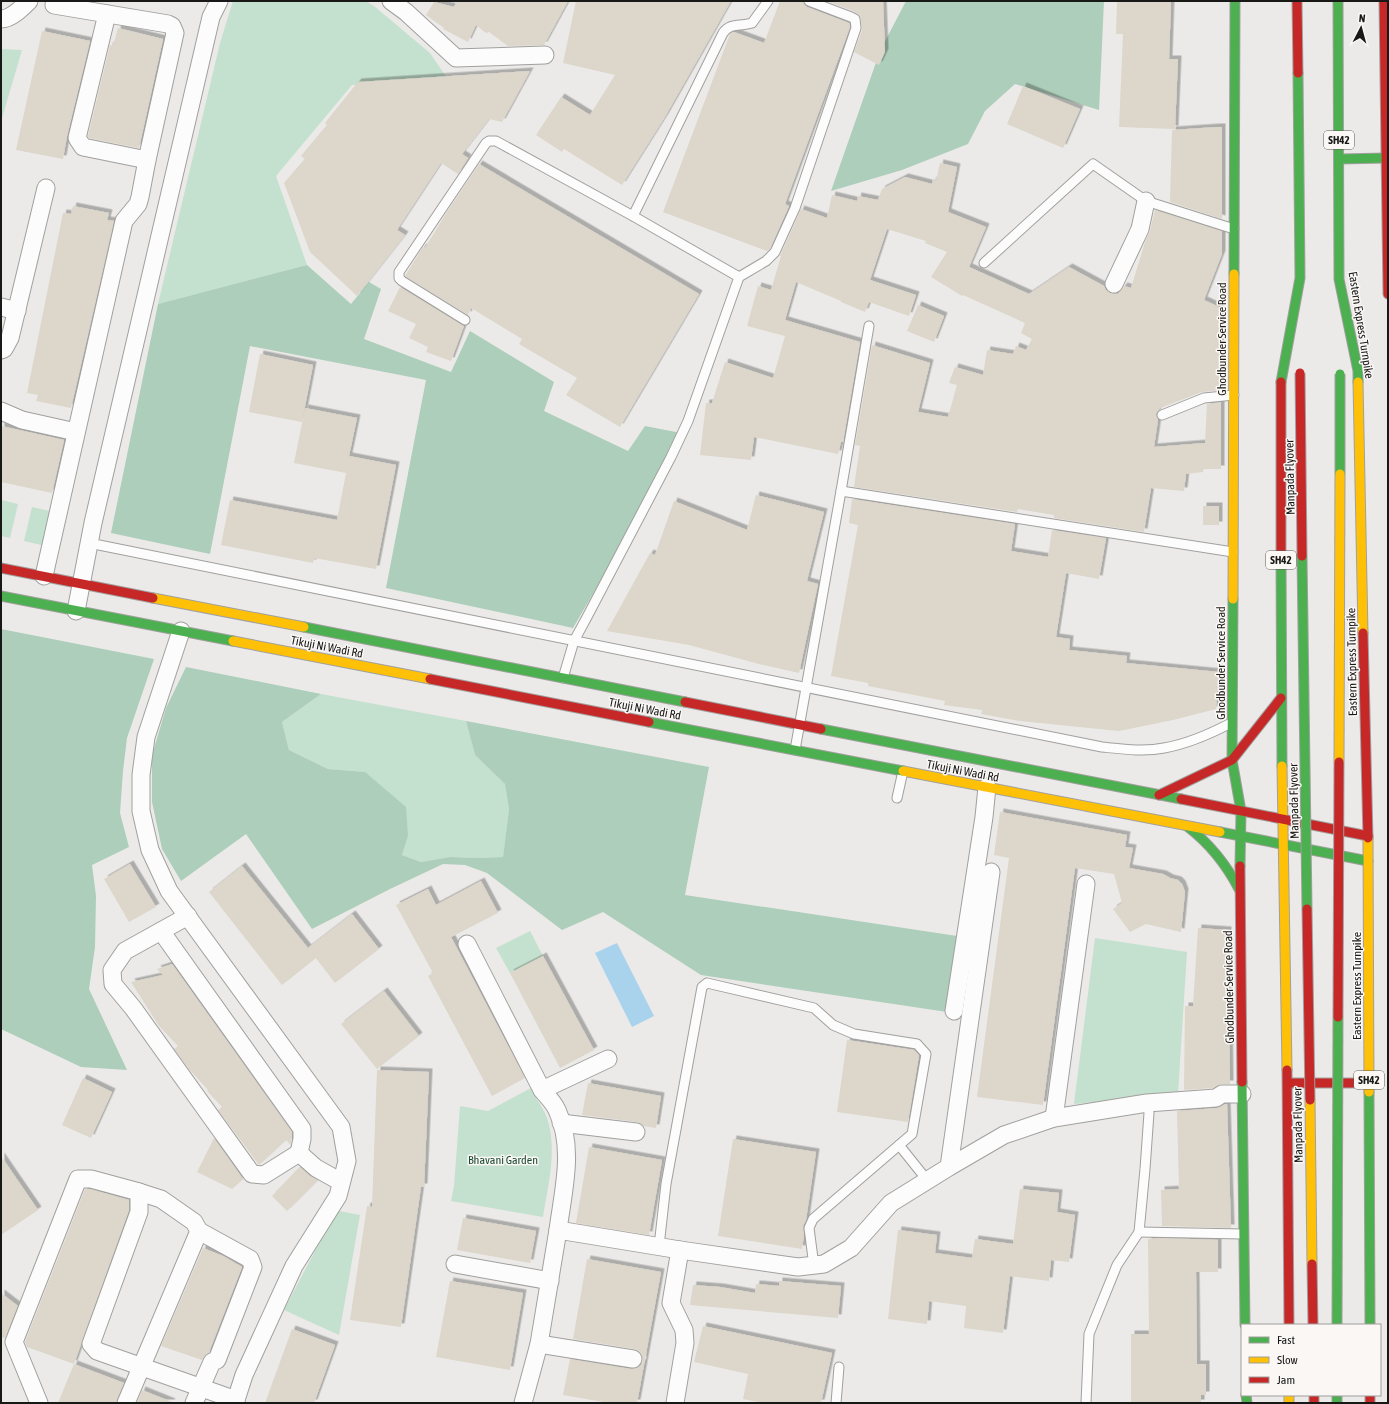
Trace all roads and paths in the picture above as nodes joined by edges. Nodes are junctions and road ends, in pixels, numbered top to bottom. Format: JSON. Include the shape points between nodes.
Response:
{"nodes":[{"id":1,"x":29,"y":1,"type":"edge"},
{"id":2,"x":218,"y":1,"type":"edge"},
{"id":3,"x":391,"y":1,"type":"edge"},
{"id":4,"x":768,"y":1,"type":"edge"},
{"id":5,"x":809,"y":1,"type":"edge"},
{"id":6,"x":1235,"y":1,"type":"edge"},
{"id":7,"x":1297,"y":1,"type":"edge"},
{"id":8,"x":1338,"y":1,"type":"edge"},
{"id":9,"x":1384,"y":1,"type":"edge"},
{"id":10,"x":54,"y":5,"type":"dead end"},
{"id":11,"x":107,"y":14,"type":"junction"},
{"id":12,"x":1,"y":19,"type":"edge"},
{"id":13,"x":545,"y":55,"type":"dead end"},
{"id":14,"x":1386,"y":158,"type":"junction"},
{"id":15,"x":1339,"y":159,"type":"junction"},
{"id":16,"x":147,"y":160,"type":"junction"},
{"id":17,"x":46,"y":188,"type":"dead end"},
{"id":18,"x":1146,"y":201,"type":"junction"},
{"id":19,"x":633,"y":216,"type":"junction"},
{"id":20,"x":1234,"y":229,"type":"junction"},
{"id":21,"x":984,"y":263,"type":"dead end"},
{"id":22,"x":739,"y":276,"type":"junction"},
{"id":23,"x":1300,"y":278,"type":"junction"},
{"id":24,"x":1339,"y":279,"type":"junction"},
{"id":25,"x":1114,"y":284,"type":"dead end"},
{"id":26,"x":1388,"y":294,"type":"edge"},
{"id":27,"x":9,"y":309,"type":"edge"},
{"id":28,"x":465,"y":320,"type":"dead end"},
{"id":29,"x":1300,"y":325,"type":"dead end"},
{"id":30,"x":869,"y":326,"type":"dead end"},
{"id":31,"x":1340,"y":327,"type":"dead end"},
{"id":32,"x":1,"y":350,"type":"edge"},
{"id":33,"x":1300,"y":369,"type":"dead end"},
{"id":34,"x":1340,"y":370,"type":"dead end"},
{"id":35,"x":1234,"y":396,"type":"junction"},
{"id":36,"x":1,"y":411,"type":"edge"},
{"id":37,"x":1162,"y":415,"type":"dead end"},
{"id":38,"x":76,"y":432,"type":"junction"},
{"id":39,"x":842,"y":490,"type":"junction"},
{"id":40,"x":89,"y":543,"type":"junction"},
{"id":41,"x":1233,"y":552,"type":"junction"},
{"id":42,"x":1,"y":568,"type":"edge"},
{"id":43,"x":44,"y":576,"type":"junction"},
{"id":44,"x":81,"y":584,"type":"junction"},
{"id":45,"x":1,"y":596,"type":"edge"},
{"id":46,"x":76,"y":611,"type":"junction"},
{"id":47,"x":180,"y":631,"type":"junction"},
{"id":48,"x":574,"y":641,"type":"junction"},
{"id":49,"x":563,"y":678,"type":"junction"},
{"id":50,"x":806,"y":688,"type":"junction"},
{"id":51,"x":1281,"y":698,"type":"junction"},
{"id":52,"x":1232,"y":722,"type":"junction"},
{"id":53,"x":800,"y":724,"type":"junction"},
{"id":54,"x":795,"y":750,"type":"junction"},
{"id":55,"x":1232,"y":760,"type":"junction"},
{"id":56,"x":902,"y":771,"type":"junction"},
{"id":57,"x":987,"y":787,"type":"junction"},
{"id":58,"x":1159,"y":795,"type":"junction"},
{"id":59,"x":896,"y":798,"type":"dead end"},
{"id":60,"x":1241,"y":811,"type":"junction"},
{"id":61,"x":1283,"y":819,"type":"junction"},
{"id":62,"x":1186,"y":826,"type":"junction"},
{"id":63,"x":1368,"y":836,"type":"junction"},
{"id":64,"x":1241,"y":837,"type":"junction"},
{"id":65,"x":1284,"y":845,"type":"junction"},
{"id":66,"x":1368,"y":861,"type":"junction"},
{"id":67,"x":991,"y":872,"type":"dead end"},
{"id":68,"x":1086,"y":884,"type":"dead end"},
{"id":69,"x":1240,"y":892,"type":"junction"},
{"id":70,"x":188,"y":916,"type":"junction"},
{"id":71,"x":161,"y":931,"type":"junction"},
{"id":72,"x":467,"y":944,"type":"dead end"},
{"id":73,"x":954,"y":1011,"type":"dead end"},
{"id":74,"x":608,"y":1059,"type":"dead end"},
{"id":75,"x":1287,"y":1083,"type":"junction"},
{"id":76,"x":1369,"y":1083,"type":"junction"},
{"id":77,"x":542,"y":1090,"type":"junction"},
{"id":78,"x":1242,"y":1098,"type":"junction"},
{"id":79,"x":1147,"y":1103,"type":"junction"},
{"id":80,"x":1054,"y":1118,"type":"junction"},
{"id":81,"x":561,"y":1123,"type":"junction"},
{"id":82,"x":636,"y":1132,"type":"dead end"},
{"id":83,"x":899,"y":1145,"type":"junction"},
{"id":84,"x":299,"y":1152,"type":"junction"},
{"id":85,"x":949,"y":1166,"type":"junction"},
{"id":86,"x":927,"y":1180,"type":"junction"},
{"id":87,"x":341,"y":1182,"type":"junction"},
{"id":88,"x":139,"y":1192,"type":"junction"},
{"id":89,"x":558,"y":1230,"type":"junction"},
{"id":90,"x":199,"y":1231,"type":"junction"},
{"id":91,"x":1139,"y":1232,"type":"junction"},
{"id":92,"x":1243,"y":1234,"type":"junction"},
{"id":93,"x":659,"y":1246,"type":"junction"},
{"id":94,"x":680,"y":1250,"type":"junction"},
{"id":95,"x":455,"y":1264,"type":"dead end"},
{"id":96,"x":814,"y":1266,"type":"junction"},
{"id":97,"x":550,"y":1281,"type":"junction"},
{"id":98,"x":1245,"y":1324,"type":"edge"},
{"id":99,"x":1289,"y":1324,"type":"edge"},
{"id":100,"x":1313,"y":1324,"type":"edge"},
{"id":101,"x":1337,"y":1324,"type":"edge"},
{"id":102,"x":1370,"y":1324,"type":"edge"},
{"id":103,"x":539,"y":1344,"type":"junction"},
{"id":104,"x":633,"y":1359,"type":"dead end"},
{"id":105,"x":141,"y":1366,"type":"junction"},
{"id":106,"x":839,"y":1367,"type":"dead end"},
{"id":107,"x":201,"y":1387,"type":"junction"},
{"id":108,"x":235,"y":1401,"type":"edge"},
{"id":109,"x":39,"y":1403,"type":"edge"},
{"id":110,"x":126,"y":1403,"type":"edge"},
{"id":111,"x":194,"y":1403,"type":"edge"},
{"id":112,"x":523,"y":1403,"type":"edge"},
{"id":113,"x":675,"y":1403,"type":"edge"},
{"id":114,"x":836,"y":1403,"type":"edge"},
{"id":115,"x":1086,"y":1403,"type":"edge"}],
"edges":[{"from":1,"to":12,"type":"street","via":[[5,19]]},
{"from":2,"to":40,"type":"street","via":[[211,17]]},
{"from":3,"to":13,"type":"street","via":[[456,58]]},
{"from":4,"to":19,"type":"lane","via":[[752,23],[727,27],[723,33]]},
{"from":5,"to":22,"type":"lane","via":[[855,19],[856,28],[795,208],[775,252],[762,264]]},
{"from":6,"to":20,"type":"main road","name":"Ghodbunder Service Road"},
{"from":7,"to":23,"type":"main road","number":"SH42"},
{"from":8,"to":15,"type":"main road","name":"Eastern Express Turnpike","number":"SH42"},
{"from":9,"to":14,"type":"main road"},
{"from":10,"to":11,"type":"street"},
{"from":11,"to":16,"type":"street","via":[[77,138],[83,147]]},
{"from":11,"to":16,"type":"street","via":[[168,24],[175,33]]},
{"from":14,"to":15,"type":"main road"},
{"from":14,"to":26,"type":"main road"},
{"from":15,"to":24,"type":"main road","name":"Eastern Express Turnpike","number":"SH42"},
{"from":16,"to":38,"type":"street","via":[[138,204],[124,221]]},
{"from":17,"to":27,"type":"street"},
{"from":18,"to":20,"type":"lane"},
{"from":18,"to":21,"type":"lane","via":[[1093,164]]},
{"from":18,"to":25,"type":"street","via":[[1140,229]]},
{"from":19,"to":22,"type":"lane"},
{"from":19,"to":28,"type":"lane","via":[[496,141],[489,141],[398,274],[402,281]]},
{"from":20,"to":35,"type":"main road","name":"Ghodbunder Service Road"},
{"from":22,"to":48,"type":"lane","via":[[688,421]]},
{"from":23,"to":29,"type":"main road"},
{"from":23,"to":51,"type":"main road","number":"SH42","via":[[1281,382]]},
{"from":24,"to":31,"type":"main road"},
{"from":24,"to":63,"type":"main road","name":"Eastern Express Turnpike","number":"SH42","via":[[1358,372]]},
{"from":27,"to":32,"type":"street","via":[[10,338]]},
{"from":30,"to":39,"type":"lane"},
{"from":33,"to":100,"type":"main road","name":"Manpada Flyover","bridge":true},
{"from":34,"to":101,"type":"main road","bridge":true},
{"from":35,"to":37,"type":"lane","via":[[1204,398]]},
{"from":35,"to":41,"type":"main road","name":"Ghodbunder Service Road"},
{"from":36,"to":38,"type":"street","via":[[22,420]]},
{"from":38,"to":43,"type":"street"},
{"from":39,"to":41,"type":"lane"},
{"from":39,"to":50,"type":"lane"},
{"from":40,"to":44,"type":"street"},
{"from":40,"to":48,"type":"lane"},
{"from":41,"to":52,"type":"main road","name":"Ghodbunder Service Road"},
{"from":42,"to":43,"type":"main road","name":"Tikuji Ni Wadi Rd"},
{"from":43,"to":44,"type":"main road","name":"Tikuji Ni Wadi Rd"},
{"from":44,"to":46,"type":"street"},
{"from":44,"to":49,"type":"main road","name":"Tikuji Ni Wadi Rd"},
{"from":45,"to":46,"type":"main road","name":"Tikuji Ni Wadi Rd"},
{"from":46,"to":47,"type":"main road","name":"Tikuji Ni Wadi Rd"},
{"from":47,"to":54,"type":"main road","name":"Tikuji Ni Wadi Rd"},
{"from":47,"to":70,"type":"street","via":[[146,737],[141,775],[141,804],[150,850],[169,891]]},
{"from":48,"to":49,"type":"lane"},
{"from":48,"to":50,"type":"lane"},
{"from":49,"to":53,"type":"main road","name":"Tikuji Ni Wadi Rd"},
{"from":50,"to":52,"type":"lane","via":[[1102,748],[1164,748],[1210,734]]},
{"from":50,"to":53,"type":"lane"},
{"from":51,"to":55,"type":"main road"},
{"from":51,"to":61,"type":"main road","number":"SH42"},
{"from":52,"to":55,"type":"main road","name":"Ghodbunder Service Road"},
{"from":53,"to":54,"type":"lane"},
{"from":53,"to":58,"type":"main road","name":"Tikuji Ni Wadi Rd"},
{"from":54,"to":56,"type":"main road","name":"Tikuji Ni Wadi Rd"},
{"from":55,"to":58,"type":"main road"},
{"from":55,"to":60,"type":"main road","name":"Ghodbunder Service Road"},
{"from":56,"to":57,"type":"main road","name":"Tikuji Ni Wadi Rd"},
{"from":56,"to":59,"type":"lane"},
{"from":57,"to":62,"type":"main road","name":"Tikuji Ni Wadi Rd"},
{"from":57,"to":73,"type":"street"},
{"from":58,"to":60,"type":"main road","name":"Tikuji Ni Wadi Rd"},
{"from":60,"to":61,"type":"main road","name":"Tikuji Ni Wadi Rd"},
{"from":60,"to":64,"type":"main road","name":"Ghodbunder Service Road"},
{"from":61,"to":63,"type":"main road","name":"Tikuji Ni Wadi Rd"},
{"from":61,"to":65,"type":"main road","number":"SH42"},
{"from":62,"to":64,"type":"main road","name":"Tikuji Ni Wadi Rd"},
{"from":62,"to":69,"type":"main road","via":[[1200,836],[1220,857]]},
{"from":63,"to":66,"type":"main road","name":"Eastern Express Turnpike","number":"SH42"},
{"from":64,"to":65,"type":"main road","name":"Tikuji Ni Wadi Rd"},
{"from":64,"to":69,"type":"main road","name":"Ghodbunder Service Road"},
{"from":65,"to":66,"type":"main road","name":"Tikuji Ni Wadi Rd"},
{"from":65,"to":75,"type":"main road","number":"SH42"},
{"from":66,"to":76,"type":"main road","name":"Eastern Express Turnpike","number":"SH42"},
{"from":67,"to":85,"type":"street"},
{"from":68,"to":80,"type":"street"},
{"from":69,"to":78,"type":"main road","name":"Ghodbunder Service Road"},
{"from":70,"to":71,"type":"street"},
{"from":70,"to":87,"type":"street","via":[[341,1127],[347,1161]]},
{"from":71,"to":84,"type":"street","via":[[302,1129]]},
{"from":71,"to":84,"type":"street","via":[[125,951],[112,970],[113,984],[252,1174],[264,1175]]},
{"from":72,"to":77,"type":"street"},
{"from":74,"to":77,"type":"street"},
{"from":75,"to":76,"type":"main road"},
{"from":75,"to":99,"type":"main road","number":"SH42"},
{"from":76,"to":102,"type":"main road","name":"Eastern Express Turnpike","number":"SH42"},
{"from":77,"to":81,"type":"street","via":[[557,1109]]},
{"from":78,"to":79,"type":"street"},
{"from":78,"to":92,"type":"main road","name":"Ghodbunder Service Road"},
{"from":79,"to":80,"type":"street"},
{"from":79,"to":91,"type":"lane","via":[[1149,1113]]},
{"from":80,"to":85,"type":"street","via":[[1004,1135]]},
{"from":81,"to":82,"type":"street"},
{"from":81,"to":89,"type":"street","via":[[566,1139],[566,1170]]},
{"from":83,"to":86,"type":"lane"},
{"from":83,"to":93,"type":"lane","via":[[912,1134],[926,1054],[917,1044],[854,1034],[833,1025],[814,1008],[707,983],[702,987],[700,995],[666,1184]]},
{"from":83,"to":96,"type":"lane","via":[[812,1219],[809,1228]]},
{"from":84,"to":87,"type":"street","via":[[316,1168]]},
{"from":85,"to":86,"type":"street"},
{"from":86,"to":96,"type":"street","via":[[891,1203],[851,1248],[824,1264]]},
{"from":87,"to":108,"type":"street","via":[[338,1196],[294,1266],[244,1375]]},
{"from":88,"to":90,"type":"street","via":[[161,1199],[194,1222]]},
{"from":88,"to":105,"type":"street","via":[[139,1212],[91,1344],[97,1351]]},
{"from":88,"to":109,"type":"street","via":[[91,1179],[78,1179],[14,1342]]},
{"from":89,"to":93,"type":"street"},
{"from":89,"to":97,"type":"street"},
{"from":90,"to":105,"type":"street"},
{"from":90,"to":107,"type":"street","via":[[250,1259],[253,1267],[217,1360],[212,1362]]},
{"from":91,"to":92,"type":"lane"},
{"from":91,"to":115,"type":"lane","via":[[1118,1265],[1089,1334]]},
{"from":92,"to":98,"type":"main road","name":"Ghodbunder Service Road"},
{"from":93,"to":94,"type":"street"},
{"from":94,"to":96,"type":"street","via":[[798,1267]]},
{"from":94,"to":113,"type":"street","via":[[671,1303],[684,1330],[685,1343]]},
{"from":95,"to":97,"type":"street"},
{"from":97,"to":103,"type":"street"},
{"from":103,"to":104,"type":"street"},
{"from":103,"to":112,"type":"street"},
{"from":105,"to":107,"type":"street"},
{"from":105,"to":110,"type":"street"},
{"from":106,"to":114,"type":"lane"},
{"from":107,"to":108,"type":"street"},
{"from":107,"to":111,"type":"street"}]}
